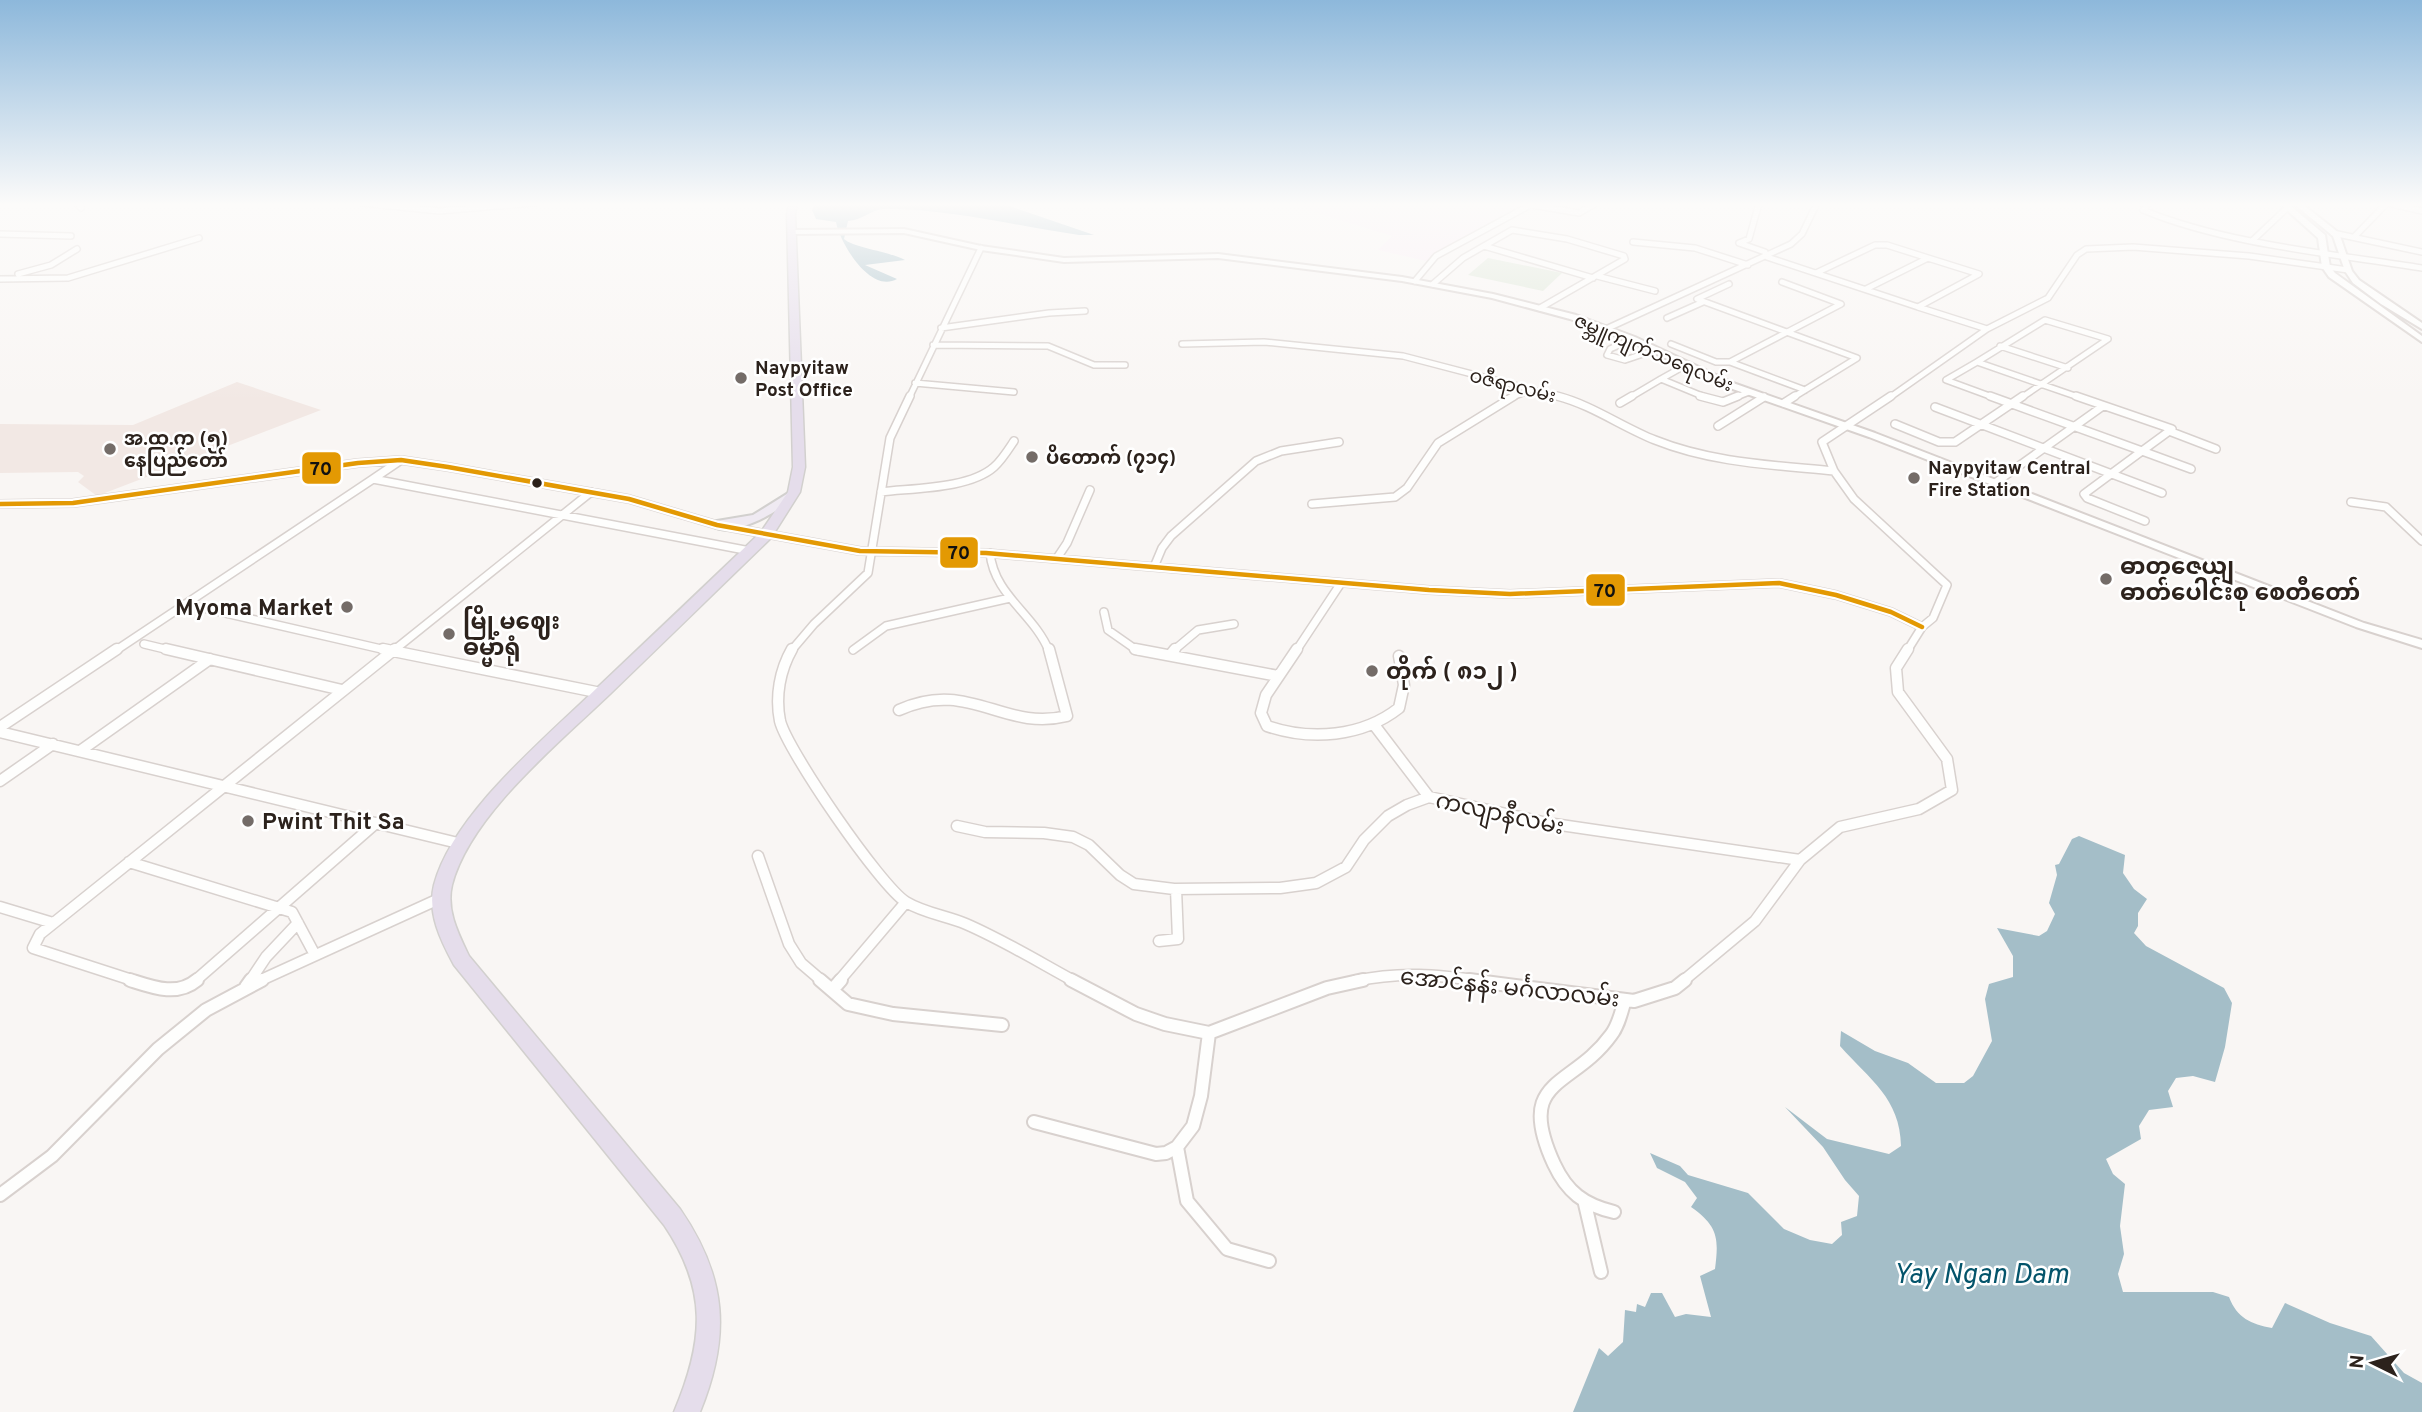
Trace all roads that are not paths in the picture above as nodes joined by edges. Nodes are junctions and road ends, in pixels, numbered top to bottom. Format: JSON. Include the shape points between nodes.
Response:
{"nodes":[{"id":1,"x":37,"y":269,"type":"edge"},
{"id":2,"x":98,"y":269,"type":"edge"},
{"id":3,"x":793,"y":269,"type":"edge"},
{"id":4,"x":971,"y":269,"type":"edge"},
{"id":5,"x":1320,"y":269,"type":"edge"},
{"id":6,"x":1425,"y":269,"type":"edge"},
{"id":7,"x":1448,"y":269,"type":"edge"},
{"id":8,"x":1566,"y":269,"type":"edge"},
{"id":9,"x":1609,"y":269,"type":"edge"},
{"id":10,"x":1739,"y":269,"type":"edge"},
{"id":11,"x":1805,"y":269,"type":"edge"},
{"id":12,"x":1825,"y":269,"type":"edge"},
{"id":13,"x":1906,"y":269,"type":"edge"},
{"id":14,"x":1963,"y":269,"type":"edge"},
{"id":15,"x":2068,"y":269,"type":"edge"},
{"id":16,"x":2327,"y":269,"type":"edge"},
{"id":17,"x":2340,"y":269,"type":"edge"},
{"id":18,"x":2348,"y":270,"type":"joint"},
{"id":19,"x":1816,"y":273,"type":"junction"},
{"id":20,"x":1595,"y":277,"type":"junction"},
{"id":21,"x":68,"y":278,"type":"junction"},
{"id":22,"x":0,"y":279,"type":"edge"},
{"id":23,"x":1415,"y":281,"type":"junction"},
{"id":24,"x":1782,"y":282,"type":"dead end"},
{"id":25,"x":1433,"y":284,"type":"junction"},
{"id":26,"x":1729,"y":284,"type":"dead end"},
{"id":27,"x":76,"y":285,"type":"dead end"},
{"id":28,"x":1866,"y":289,"type":"junction"},
{"id":29,"x":1656,"y":291,"type":"dead end"},
{"id":30,"x":1703,"y":302,"type":"junction"},
{"id":31,"x":1918,"y":307,"type":"junction"},
{"id":32,"x":1540,"y":308,"type":"junction"},
{"id":33,"x":1085,"y":311,"type":"dead end"},
{"id":34,"x":1667,"y":318,"type":"dead end"},
{"id":35,"x":2422,"y":327,"type":"edge"},
{"id":36,"x":941,"y":328,"type":"junction"},
{"id":37,"x":1606,"y":329,"type":"junction"},
{"id":38,"x":1987,"y":329,"type":"junction"},
{"id":39,"x":1783,"y":331,"type":"junction"},
{"id":40,"x":1632,"y":340,"type":"junction"},
{"id":41,"x":2422,"y":340,"type":"edge"},
{"id":42,"x":1182,"y":344,"type":"dead end"},
{"id":43,"x":1671,"y":344,"type":"dead end"},
{"id":44,"x":933,"y":345,"type":"junction"},
{"id":45,"x":2000,"y":346,"type":"junction"},
{"id":46,"x":1655,"y":350,"type":"junction"},
{"id":47,"x":1730,"y":362,"type":"junction"},
{"id":48,"x":1977,"y":362,"type":"junction"},
{"id":49,"x":1125,"y":365,"type":"dead end"},
{"id":50,"x":1686,"y":365,"type":"junction"},
{"id":51,"x":2068,"y":368,"type":"junction"},
{"id":52,"x":1926,"y":373,"type":"junction"},
{"id":53,"x":1661,"y":379,"type":"junction"},
{"id":54,"x":1946,"y":380,"type":"junction"},
{"id":55,"x":915,"y":383,"type":"junction"},
{"id":56,"x":2043,"y":385,"type":"junction"},
{"id":57,"x":1532,"y":389,"type":"junction"},
{"id":58,"x":1805,"y":390,"type":"junction"},
{"id":59,"x":1014,"y":392,"type":"dead end"},
{"id":60,"x":1749,"y":392,"type":"junction"},
{"id":61,"x":1763,"y":397,"type":"junction"},
{"id":62,"x":1620,"y":403,"type":"dead end"},
{"id":63,"x":1784,"y":403,"type":"junction"},
{"id":64,"x":2014,"y":405,"type":"junction"},
{"id":65,"x":1935,"y":407,"type":"dead end"},
{"id":66,"x":2103,"y":407,"type":"junction"},
{"id":67,"x":1895,"y":424,"type":"dead end"},
{"id":68,"x":1982,"y":425,"type":"junction"},
{"id":69,"x":1718,"y":426,"type":"dead end"},
{"id":70,"x":1847,"y":426,"type":"junction"},
{"id":71,"x":2074,"y":427,"type":"junction"},
{"id":72,"x":2169,"y":432,"type":"junction"},
{"id":73,"x":1014,"y":441,"type":"dead end"},
{"id":74,"x":1339,"y":442,"type":"dead end"},
{"id":75,"x":2042,"y":449,"type":"junction"},
{"id":76,"x":2216,"y":449,"type":"dead end"},
{"id":77,"x":2140,"y":451,"type":"junction"},
{"id":78,"x":401,"y":460,"type":"junction"},
{"id":79,"x":2191,"y":469,"type":"dead end"},
{"id":80,"x":1834,"y":471,"type":"junction"},
{"id":81,"x":2110,"y":474,"type":"junction"},
{"id":82,"x":373,"y":479,"type":"junction"},
{"id":83,"x":1995,"y":483,"type":"junction"},
{"id":84,"x":1090,"y":490,"type":"dead end"},
{"id":85,"x":591,"y":492,"type":"junction"},
{"id":86,"x":794,"y":492,"type":"junction"},
{"id":87,"x":881,"y":492,"type":"junction"},
{"id":88,"x":2162,"y":493,"type":"dead end"},
{"id":89,"x":2351,"y":502,"type":"dead end"},
{"id":90,"x":0,"y":504,"type":"edge"},
{"id":91,"x":1312,"y":504,"type":"dead end"},
{"id":92,"x":562,"y":514,"type":"junction"},
{"id":93,"x":2145,"y":521,"type":"dead end"},
{"id":94,"x":717,"y":525,"type":"junction"},
{"id":95,"x":766,"y":534,"type":"junction"},
{"id":96,"x":2422,"y":541,"type":"edge"},
{"id":97,"x":750,"y":551,"type":"junction"},
{"id":98,"x":872,"y":552,"type":"junction"},
{"id":99,"x":990,"y":553,"type":"junction"},
{"id":100,"x":1057,"y":558,"type":"junction"},
{"id":101,"x":1154,"y":567,"type":"junction"},
{"id":102,"x":1340,"y":583,"type":"junction"},
{"id":103,"x":1010,"y":598,"type":"junction"},
{"id":104,"x":186,"y":604,"type":"junction"},
{"id":105,"x":1104,"y":612,"type":"dead end"},
{"id":106,"x":1234,"y":624,"type":"dead end"},
{"id":107,"x":1922,"y":627,"type":"junction"},
{"id":108,"x":144,"y":643,"type":"dead end"},
{"id":109,"x":2422,"y":643,"type":"edge"},
{"id":110,"x":853,"y":650,"type":"dead end"},
{"id":111,"x":391,"y":651,"type":"junction"},
{"id":112,"x":1171,"y":654,"type":"junction"},
{"id":113,"x":1399,"y":656,"type":"dead end"},
{"id":114,"x":210,"y":659,"type":"junction"},
{"id":115,"x":1278,"y":676,"type":"junction"},
{"id":116,"x":342,"y":690,"type":"junction"},
{"id":117,"x":601,"y":693,"type":"junction"},
{"id":118,"x":899,"y":710,"type":"dead end"},
{"id":119,"x":1375,"y":726,"type":"junction"},
{"id":120,"x":0,"y":729,"type":"edge"},
{"id":121,"x":52,"y":744,"type":"junction"},
{"id":122,"x":80,"y":751,"type":"junction"},
{"id":123,"x":0,"y":781,"type":"edge"},
{"id":124,"x":222,"y":786,"type":"junction"},
{"id":125,"x":1429,"y":797,"type":"junction"},
{"id":126,"x":376,"y":823,"type":"junction"},
{"id":127,"x":957,"y":826,"type":"dead end"},
{"id":128,"x":464,"y":845,"type":"junction"},
{"id":129,"x":758,"y":856,"type":"dead end"},
{"id":130,"x":1800,"y":860,"type":"junction"},
{"id":131,"x":129,"y":862,"type":"junction"},
{"id":132,"x":1176,"y":889,"type":"junction"},
{"id":133,"x":441,"y":898,"type":"junction"},
{"id":134,"x":906,"y":902,"type":"junction"},
{"id":135,"x":0,"y":907,"type":"edge"},
{"id":136,"x":279,"y":907,"type":"junction"},
{"id":137,"x":53,"y":923,"type":"junction"},
{"id":138,"x":298,"y":923,"type":"junction"},
{"id":139,"x":1158,"y":941,"type":"dead end"},
{"id":140,"x":315,"y":955,"type":"junction"},
{"id":141,"x":246,"y":987,"type":"junction"},
{"id":142,"x":832,"y":989,"type":"junction"},
{"id":143,"x":1625,"y":1000,"type":"junction"},
{"id":144,"x":1002,"y":1025,"type":"dead end"},
{"id":145,"x":1209,"y":1033,"type":"junction"},
{"id":146,"x":1034,"y":1122,"type":"dead end"},
{"id":147,"x":1177,"y":1147,"type":"junction"},
{"id":148,"x":0,"y":1195,"type":"edge"},
{"id":149,"x":1585,"y":1204,"type":"junction"},
{"id":150,"x":1614,"y":1212,"type":"dead end"},
{"id":151,"x":1269,"y":1261,"type":"dead end"},
{"id":152,"x":1601,"y":1272,"type":"dead end"},
{"id":153,"x":687,"y":1412,"type":"edge"}],
"edges":[{"from":1,"to":22,"type":"street"},
{"from":2,"to":21,"type":"street"},
{"from":3,"to":86,"type":"highway","via":[[799,467]]},
{"from":4,"to":36,"type":"street"},
{"from":5,"to":23,"type":"main road","name":"ဇမ္ဘူကျက်သရေလမ်း"},
{"from":6,"to":23,"type":"street"},
{"from":7,"to":25,"type":"street"},
{"from":8,"to":20,"type":"street"},
{"from":9,"to":20,"type":"street"},
{"from":10,"to":37,"type":"street"},
{"from":11,"to":19,"type":"street"},
{"from":12,"to":19,"type":"street"},
{"from":13,"to":28,"type":"street"},
{"from":14,"to":31,"type":"street","via":[[1979,274]]},
{"from":15,"to":38,"type":"street","via":[[2049,298]]},
{"from":16,"to":41,"type":"main road","via":[[2356,295]]},
{"from":17,"to":18,"type":"street"},
{"from":18,"to":35,"type":"main road","via":[[2353,279]]},
{"from":19,"to":28,"type":"street"},
{"from":20,"to":29,"type":"street"},
{"from":20,"to":32,"type":"street"},
{"from":21,"to":22,"type":"street"},
{"from":21,"to":27,"type":"street"},
{"from":23,"to":25,"type":"main road","name":"ဇမ္ဘူကျက်သရေလမ်း"},
{"from":24,"to":39,"type":"street","via":[[1841,303]]},
{"from":25,"to":32,"type":"main road","name":"ဇမ္ဘူကျက်သရေလမ်း"},
{"from":26,"to":30,"type":"street","via":[[1697,299]]},
{"from":28,"to":31,"type":"street"},
{"from":30,"to":34,"type":"street"},
{"from":30,"to":39,"type":"street"},
{"from":31,"to":38,"type":"street"},
{"from":32,"to":37,"type":"main road","name":"ဇမ္ဘူကျက်သရေလမ်း"},
{"from":33,"to":36,"type":"street"},
{"from":36,"to":44,"type":"street"},
{"from":37,"to":40,"type":"main road","name":"ဇမ္ဘူကျက်သရေလမ်း"},
{"from":38,"to":52,"type":"street"},
{"from":39,"to":47,"type":"street"},
{"from":39,"to":58,"type":"street","via":[[1857,358]]},
{"from":40,"to":46,"type":"main road","name":"ဇမ္ဘူကျက်သရေလမ်း"},
{"from":40,"to":46,"type":"street","via":[[1610,349],[1608,355],[1632,359]]},
{"from":42,"to":57,"type":"street","name":"ဝဇီရာလမ်း","via":[[1255,341],[1373,351],[1429,360]]},
{"from":43,"to":47,"type":"street","via":[[1716,362]]},
{"from":44,"to":49,"type":"street","via":[[1035,345],[1094,365]]},
{"from":44,"to":55,"type":"street"},
{"from":45,"to":48,"type":"street"},
{"from":45,"to":51,"type":"street"},
{"from":45,"to":51,"type":"street","via":[[2045,320],[2108,339]]},
{"from":46,"to":50,"type":"main road","name":"ဇမ္ဘူကျက်သရေလမ်း"},
{"from":47,"to":58,"type":"street"},
{"from":48,"to":54,"type":"street"},
{"from":48,"to":56,"type":"street"},
{"from":50,"to":53,"type":"street"},
{"from":50,"to":60,"type":"main road","name":"ဇမ္ဘူကျက်သရေလမ်း"},
{"from":51,"to":56,"type":"street"},
{"from":52,"to":54,"type":"street"},
{"from":52,"to":70,"type":"street"},
{"from":53,"to":60,"type":"street","via":[[1723,402]]},
{"from":53,"to":62,"type":"street"},
{"from":54,"to":64,"type":"street"},
{"from":55,"to":59,"type":"street"},
{"from":55,"to":87,"type":"street","via":[[890,438]]},
{"from":56,"to":64,"type":"street"},
{"from":56,"to":66,"type":"street"},
{"from":57,"to":80,"type":"street","name":"ဝဇီရာလမ်း","via":[[1597,409],[1680,449],[1736,461]]},
{"from":57,"to":91,"type":"street","via":[[1507,399],[1438,443],[1407,488],[1395,497]]},
{"from":58,"to":63,"type":"street"},
{"from":60,"to":61,"type":"main road","name":"ဇမ္ဘူကျက်သရေလမ်း"},
{"from":61,"to":63,"type":"main road","name":"ဇမ္ဘူကျက်သရေလမ်း"},
{"from":61,"to":69,"type":"street"},
{"from":63,"to":70,"type":"main road","name":"ဇမ္ဘူကျက်သရေလမ်း"},
{"from":64,"to":68,"type":"street"},
{"from":64,"to":71,"type":"street"},
{"from":65,"to":68,"type":"street"},
{"from":66,"to":71,"type":"street"},
{"from":66,"to":72,"type":"street","via":[[2172,429]]},
{"from":67,"to":68,"type":"street","via":[[1945,443]]},
{"from":68,"to":75,"type":"street"},
{"from":70,"to":80,"type":"street","name":"အောင်နန်း မင်္ဂလာလမ်း","via":[[1822,442]]},
{"from":70,"to":83,"type":"main road","name":"ဇမ္ဘူကျက်သရေလမ်း"},
{"from":71,"to":75,"type":"street"},
{"from":71,"to":77,"type":"street"},
{"from":72,"to":76,"type":"street"},
{"from":72,"to":77,"type":"street"},
{"from":73,"to":87,"type":"street","via":[[988,472]]},
{"from":74,"to":101,"type":"street","via":[[1281,452],[1244,468],[1171,537]]},
{"from":75,"to":81,"type":"street"},
{"from":75,"to":83,"type":"street"},
{"from":77,"to":79,"type":"street"},
{"from":77,"to":81,"type":"street"},
{"from":78,"to":82,"type":"street"},
{"from":78,"to":85,"type":"street"},
{"from":78,"to":90,"type":"street","via":[[74,503]]},
{"from":80,"to":107,"type":"street","name":"အောင်နန်း မင်္ဂလာလမ်း","via":[[1854,499],[1947,585],[1933,618]]},
{"from":81,"to":88,"type":"street"},
{"from":81,"to":93,"type":"street","via":[[2085,496]]},
{"from":82,"to":92,"type":"street"},
{"from":82,"to":104,"type":"street"},
{"from":83,"to":109,"type":"main road","name":"ဇမ္ဘူကျက်သရေလမ်း","via":[[2360,625]]},
{"from":84,"to":100,"type":"street"},
{"from":85,"to":92,"type":"street"},
{"from":85,"to":94,"type":"street"},
{"from":86,"to":94,"type":"main road","via":[[764,517]]},
{"from":86,"to":95,"type":"highway"},
{"from":87,"to":98,"type":"street"},
{"from":89,"to":96,"type":"street","via":[[2386,507]]},
{"from":92,"to":97,"type":"street"},
{"from":92,"to":111,"type":"street"},
{"from":94,"to":95,"type":"street"},
{"from":95,"to":97,"type":"highway"},
{"from":95,"to":98,"type":"street"},
{"from":97,"to":117,"type":"highway"},
{"from":98,"to":99,"type":"street"},
{"from":98,"to":134,"type":"street","via":[[868,573],[856,588],[790,648],[780,674],[778,720],[786,740],[876,873]]},
{"from":99,"to":100,"type":"street"},
{"from":99,"to":103,"type":"street","via":[[997,580]]},
{"from":100,"to":101,"type":"street"},
{"from":101,"to":102,"type":"street"},
{"from":102,"to":107,"type":"street","via":[[1510,594],[1779,583],[1836,595]]},
{"from":102,"to":115,"type":"street"},
{"from":103,"to":110,"type":"street","via":[[886,626]]},
{"from":103,"to":118,"type":"street","via":[[1045,641],[1067,716],[1038,721],[939,698]]},
{"from":104,"to":111,"type":"street"},
{"from":104,"to":120,"type":"street"},
{"from":105,"to":112,"type":"street","via":[[1108,630],[1120,640],[1138,651]]},
{"from":106,"to":112,"type":"street","via":[[1196,630]]},
{"from":107,"to":130,"type":"street","name":"အောင်နန်း မင်္ဂလာလမ်း","via":[[1896,668],[1898,692],[1947,759],[1952,790],[1919,809],[1840,827]]},
{"from":108,"to":114,"type":"street"},
{"from":111,"to":116,"type":"street"},
{"from":111,"to":117,"type":"street"},
{"from":112,"to":115,"type":"street"},
{"from":113,"to":119,"type":"street","via":[[1404,685],[1399,708]]},
{"from":114,"to":116,"type":"street"},
{"from":114,"to":122,"type":"street"},
{"from":115,"to":119,"type":"street","via":[[1261,713],[1267,726],[1280,732],[1312,733]]},
{"from":116,"to":124,"type":"street"},
{"from":117,"to":128,"type":"highway","via":[[505,786]]},
{"from":119,"to":125,"type":"street"},
{"from":120,"to":121,"type":"street"},
{"from":121,"to":122,"type":"street"},
{"from":121,"to":123,"type":"street"},
{"from":122,"to":124,"type":"street"},
{"from":124,"to":126,"type":"street"},
{"from":124,"to":131,"type":"street"},
{"from":125,"to":130,"type":"street","name":"ကလျာနီလမ်း","via":[[1547,824]]},
{"from":125,"to":132,"type":"street","name":"ကလျာနီလမ်း","via":[[1412,801],[1388,816],[1346,867],[1311,884]]},
{"from":126,"to":128,"type":"street"},
{"from":126,"to":136,"type":"street"},
{"from":127,"to":132,"type":"street","name":"ကလျာနီလမ်း","via":[[1077,838],[1102,854],[1125,879],[1142,887]]},
{"from":128,"to":133,"type":"highway","via":[[449,870]]},
{"from":129,"to":142,"type":"street","via":[[789,944],[801,963]]},
{"from":130,"to":143,"type":"street","name":"အောင်နန်း မင်္ဂလာလမ်း","via":[[1755,921],[1675,988]]},
{"from":131,"to":136,"type":"street"},
{"from":131,"to":137,"type":"street"},
{"from":132,"to":139,"type":"street","via":[[1178,939]]},
{"from":133,"to":140,"type":"street"},
{"from":133,"to":153,"type":"highway","via":[[461,960],[673,1217],[695,1253],[709,1301],[708,1352]]},
{"from":134,"to":142,"type":"street"},
{"from":134,"to":145,"type":"street","via":[[968,925],[1136,1014]]},
{"from":135,"to":137,"type":"street"},
{"from":136,"to":137,"type":"street","via":[[191,985],[165,991],[33,948],[34,940]]},
{"from":136,"to":138,"type":"street","via":[[292,912]]},
{"from":138,"to":140,"type":"street"},
{"from":138,"to":141,"type":"street"},
{"from":140,"to":141,"type":"street"},
{"from":141,"to":148,"type":"street","via":[[178,1031],[52,1156]]},
{"from":142,"to":144,"type":"street","via":[[848,1004],[862,1009]]},
{"from":143,"to":145,"type":"street","name":"အောင်နန်း မင်္ဂလာလမ်း","via":[[1426,974],[1387,974],[1327,988]]},
{"from":143,"to":149,"type":"street","via":[[1611,1037],[1558,1079],[1541,1106],[1539,1125],[1545,1145],[1564,1184]]},
{"from":145,"to":147,"type":"street","via":[[1193,1126]]},
{"from":146,"to":147,"type":"street","via":[[1156,1154]]},
{"from":147,"to":151,"type":"street","via":[[1187,1201],[1227,1249]]},
{"from":149,"to":150,"type":"street"},
{"from":149,"to":152,"type":"street"}]}
